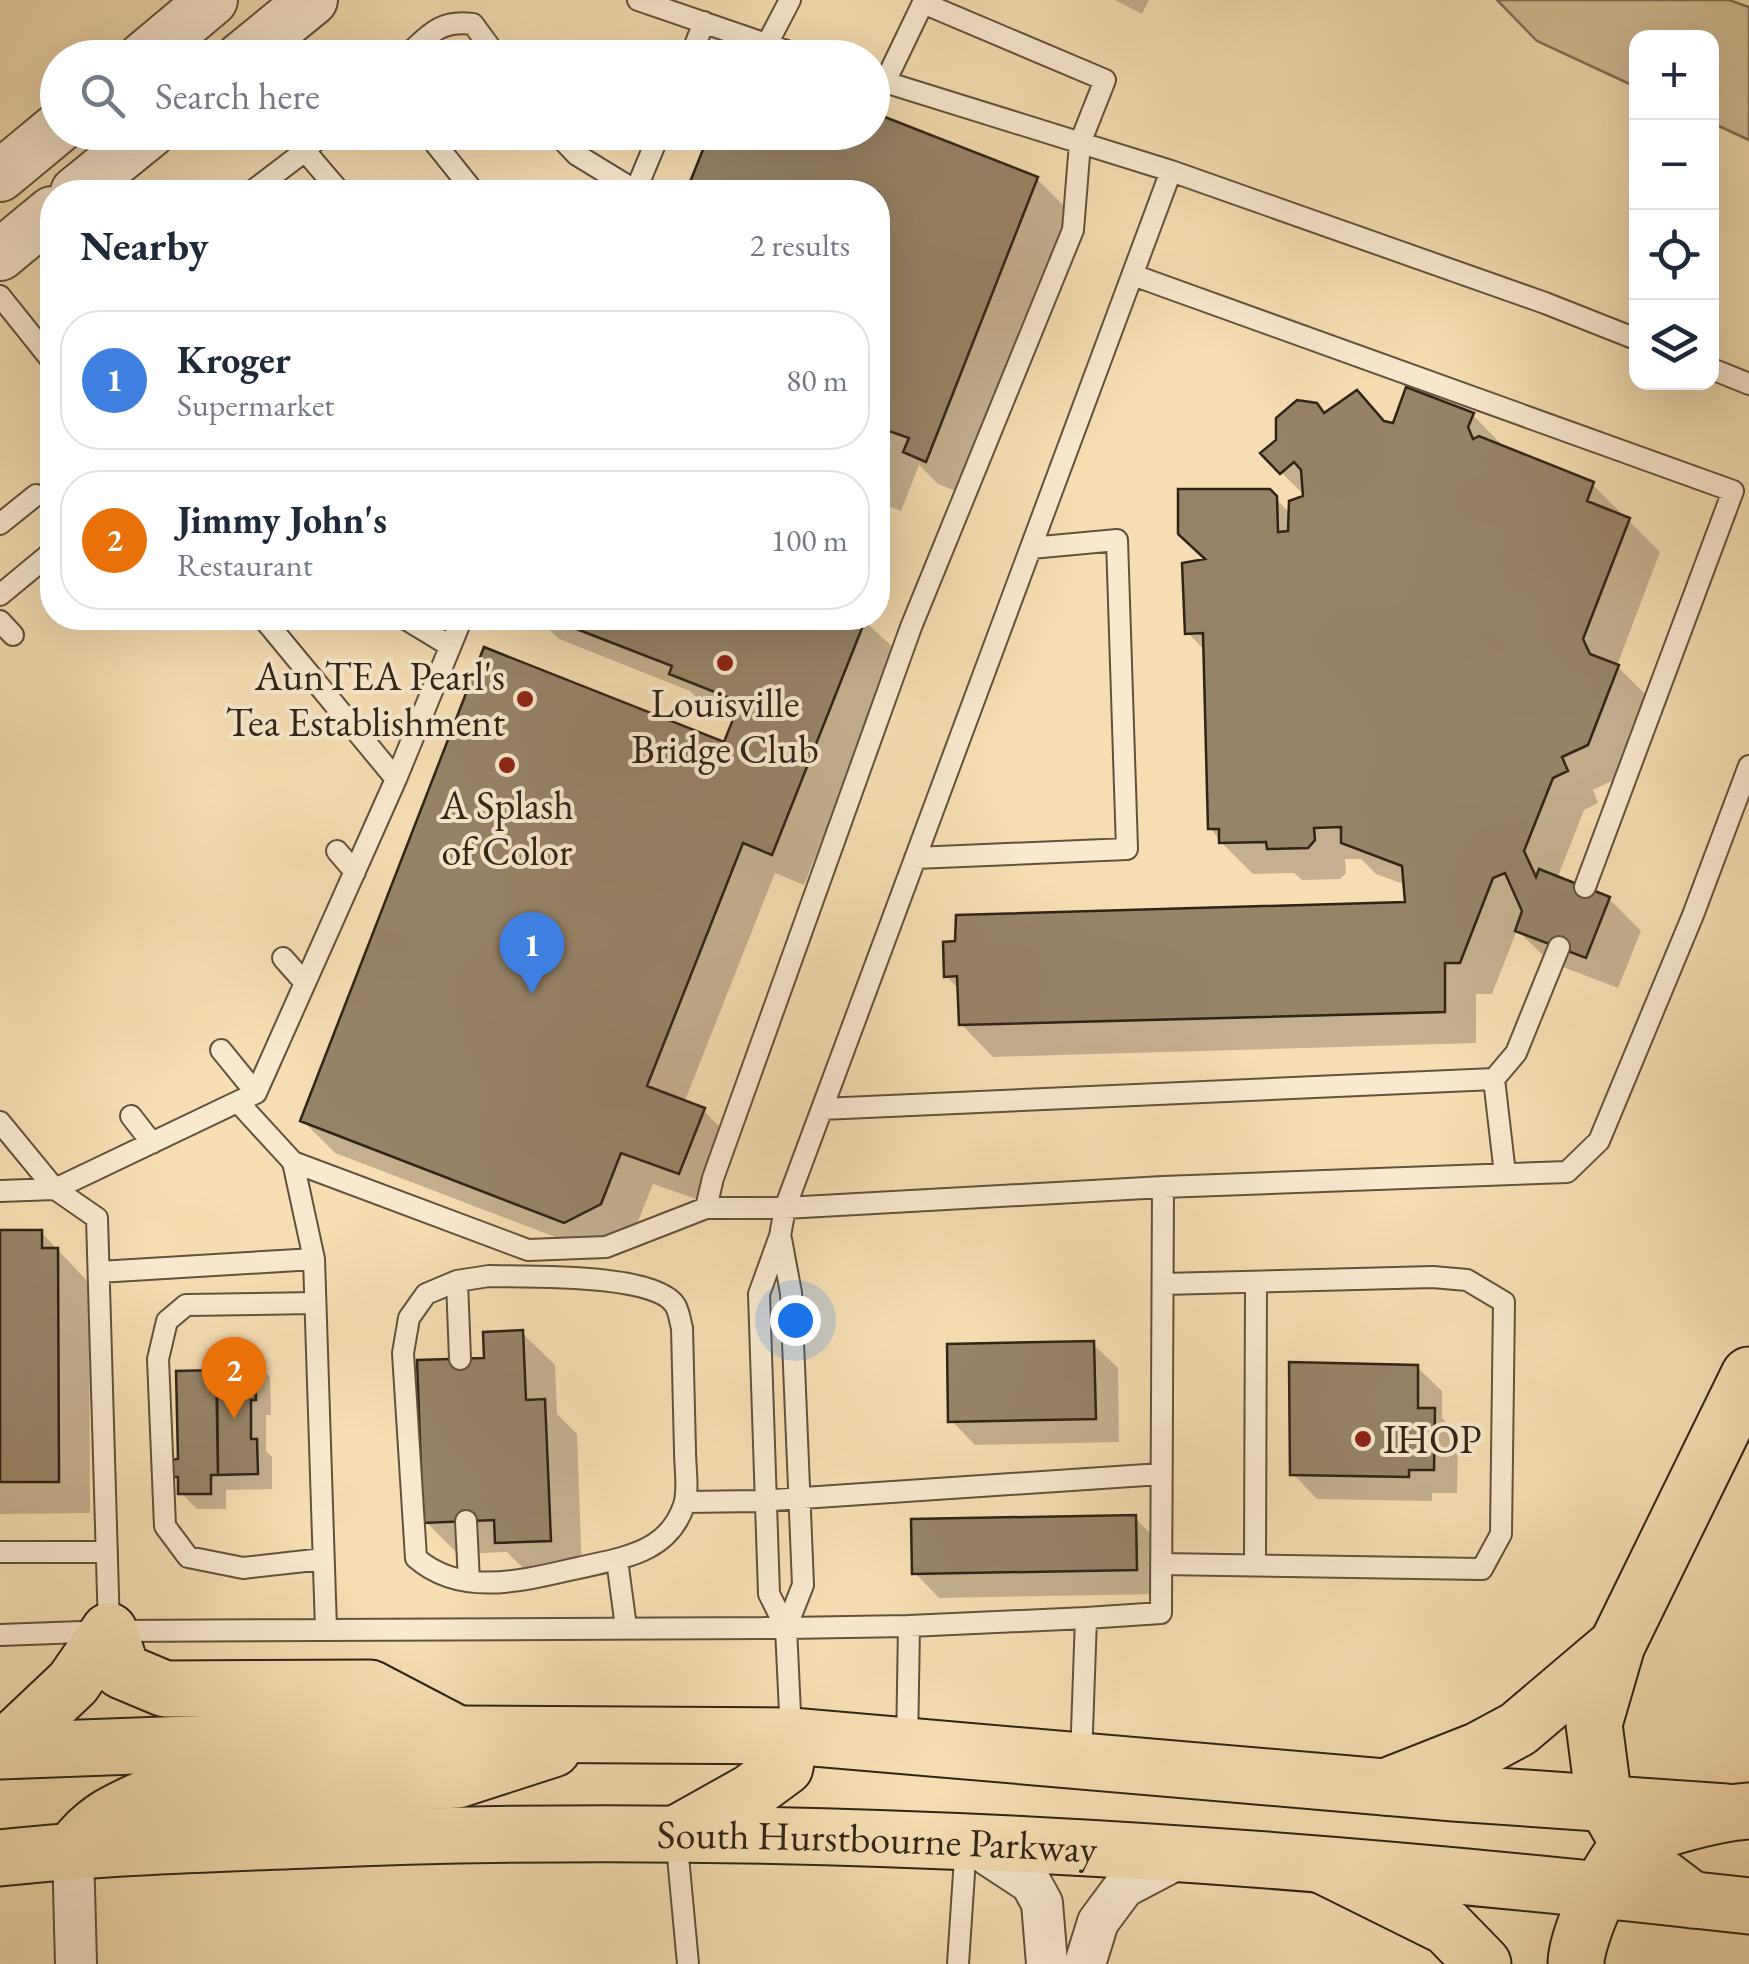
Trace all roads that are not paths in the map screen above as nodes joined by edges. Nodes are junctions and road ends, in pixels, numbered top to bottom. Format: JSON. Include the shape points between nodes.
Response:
{"nodes":[{"id":1,"x":212,"y":0,"type":"edge"},
{"id":2,"x":312,"y":0,"type":"edge"},
{"id":3,"x":638,"y":0,"type":"edge"},
{"id":4,"x":790,"y":0,"type":"edge"},
{"id":5,"x":924,"y":1,"type":"edge"},
{"id":6,"x":674,"y":6,"type":"edge"},
{"id":7,"x":704,"y":22,"type":"junction"},
{"id":8,"x":164,"y":40,"type":"edge"},
{"id":9,"x":264,"y":40,"type":"edge"},
{"id":10,"x":424,"y":40,"type":"edge"},
{"id":11,"x":485,"y":40,"type":"edge"},
{"id":12,"x":697,"y":40,"type":"edge"},
{"id":13,"x":756,"y":40,"type":"edge"},
{"id":14,"x":769,"y":40,"type":"edge"},
{"id":15,"x":890,"y":61,"type":"edge"},
{"id":16,"x":890,"y":83,"type":"edge"},
{"id":17,"x":40,"y":143,"type":"edge"},
{"id":18,"x":1080,"y":143,"type":"junction"},
{"id":19,"x":128,"y":150,"type":"edge"},
{"id":20,"x":440,"y":150,"type":"edge"},
{"id":21,"x":572,"y":150,"type":"edge"},
{"id":22,"x":653,"y":150,"type":"edge"},
{"id":23,"x":305,"y":151,"type":"joint"},
{"id":24,"x":1171,"y":172,"type":"junction"},
{"id":25,"x":0,"y":176,"type":"edge"},
{"id":26,"x":91,"y":180,"type":"edge"},
{"id":27,"x":267,"y":180,"type":"edge"},
{"id":28,"x":330,"y":180,"type":"edge"},
{"id":29,"x":464,"y":180,"type":"edge"},
{"id":30,"x":617,"y":180,"type":"edge"},
{"id":31,"x":641,"y":180,"type":"edge"},
{"id":32,"x":40,"y":222,"type":"edge"},
{"id":33,"x":0,"y":254,"type":"edge"},
{"id":34,"x":1133,"y":274,"type":"junction"},
{"id":35,"x":0,"y":296,"type":"edge"},
{"id":36,"x":1629,"y":337,"type":"edge"},
{"id":37,"x":40,"y":346,"type":"edge"},
{"id":38,"x":1719,"y":372,"type":"edge"},
{"id":39,"x":1749,"y":384,"type":"edge"},
{"id":40,"x":36,"y":495,"type":"dead end"},
{"id":41,"x":0,"y":524,"type":"edge"},
{"id":42,"x":1031,"y":548,"type":"junction"},
{"id":43,"x":40,"y":562,"type":"edge"},
{"id":44,"x":0,"y":595,"type":"edge"},
{"id":45,"x":273,"y":630,"type":"edge"},
{"id":46,"x":424,"y":630,"type":"edge"},
{"id":47,"x":457,"y":630,"type":"edge"},
{"id":48,"x":450,"y":646,"type":"junction"},
{"id":49,"x":1749,"y":766,"type":"edge"},
{"id":50,"x":396,"y":779,"type":"junction"},
{"id":51,"x":337,"y":851,"type":"dead end"},
{"id":52,"x":916,"y":858,"type":"junction"},
{"id":53,"x":355,"y":872,"type":"junction"},
{"id":54,"x":1585,"y":887,"type":"dead end"},
{"id":55,"x":1559,"y":947,"type":"dead end"},
{"id":56,"x":283,"y":958,"type":"dead end"},
{"id":57,"x":305,"y":983,"type":"junction"},
{"id":58,"x":221,"y":1050,"type":"dead end"},
{"id":59,"x":1494,"y":1079,"type":"junction"},
{"id":60,"x":247,"y":1098,"type":"junction"},
{"id":61,"x":822,"y":1109,"type":"junction"},
{"id":62,"x":131,"y":1116,"type":"dead end"},
{"id":63,"x":0,"y":1122,"type":"edge"},
{"id":64,"x":152,"y":1143,"type":"junction"},
{"id":65,"x":292,"y":1162,"type":"junction"},
{"id":66,"x":1504,"y":1174,"type":"junction"},
{"id":67,"x":1163,"y":1187,"type":"junction"},
{"id":68,"x":54,"y":1189,"type":"junction"},
{"id":69,"x":0,"y":1191,"type":"edge"},
{"id":70,"x":706,"y":1208,"type":"junction"},
{"id":71,"x":785,"y":1208,"type":"junction"},
{"id":72,"x":780,"y":1236,"type":"junction"},
{"id":73,"x":314,"y":1259,"type":"junction"},
{"id":74,"x":99,"y":1272,"type":"junction"},
{"id":75,"x":457,"y":1281,"type":"junction"},
{"id":76,"x":1256,"y":1282,"type":"junction"},
{"id":77,"x":1163,"y":1284,"type":"junction"},
{"id":78,"x":315,"y":1304,"type":"junction"},
{"id":79,"x":460,"y":1358,"type":"dead end"},
{"id":80,"x":1749,"y":1375,"type":"edge"},
{"id":81,"x":1162,"y":1474,"type":"junction"},
{"id":82,"x":799,"y":1498,"type":"junction"},
{"id":83,"x":762,"y":1500,"type":"junction"},
{"id":84,"x":686,"y":1502,"type":"junction"},
{"id":85,"x":466,"y":1521,"type":"dead end"},
{"id":86,"x":0,"y":1552,"type":"edge"},
{"id":87,"x":107,"y":1552,"type":"junction"},
{"id":88,"x":324,"y":1559,"type":"junction"},
{"id":89,"x":618,"y":1560,"type":"junction"},
{"id":90,"x":1162,"y":1564,"type":"junction"},
{"id":91,"x":1256,"y":1566,"type":"junction"},
{"id":92,"x":469,"y":1581,"type":"junction"},
{"id":93,"x":1086,"y":1618,"type":"junction"},
{"id":94,"x":909,"y":1626,"type":"junction"},
{"id":95,"x":626,"y":1627,"type":"junction"},
{"id":96,"x":786,"y":1628,"type":"junction"},
{"id":97,"x":326,"y":1629,"type":"junction"},
{"id":98,"x":109,"y":1631,"type":"junction"},
{"id":99,"x":0,"y":1635,"type":"edge"},
{"id":100,"x":1617,"y":1645,"type":"junction"},
{"id":101,"x":604,"y":1733,"type":"junction"},
{"id":102,"x":457,"y":1734,"type":"junction"},
{"id":103,"x":791,"y":1736,"type":"junction"},
{"id":104,"x":908,"y":1746,"type":"junction"},
{"id":105,"x":1,"y":1750,"type":"edge"},
{"id":106,"x":1081,"y":1761,"type":"junction"},
{"id":107,"x":1385,"y":1787,"type":"junction"},
{"id":108,"x":1741,"y":1812,"type":"edge"},
{"id":109,"x":676,"y":1834,"type":"junction"},
{"id":110,"x":966,"y":1841,"type":"junction"},
{"id":111,"x":1612,"y":1845,"type":"junction"},
{"id":112,"x":73,"y":1850,"type":"junction"},
{"id":113,"x":1182,"y":1856,"type":"junction"},
{"id":114,"x":0,"y":1858,"type":"edge"},
{"id":115,"x":1322,"y":1865,"type":"junction"},
{"id":116,"x":1749,"y":1906,"type":"edge"},
{"id":117,"x":76,"y":1964,"type":"edge"},
{"id":118,"x":688,"y":1964,"type":"edge"},
{"id":119,"x":958,"y":1964,"type":"edge"},
{"id":120,"x":1047,"y":1964,"type":"edge"},
{"id":121,"x":1085,"y":1964,"type":"edge"},
{"id":122,"x":1482,"y":1964,"type":"edge"},
{"id":123,"x":1576,"y":1964,"type":"edge"}],
"edges":[{"from":1,"to":8,"type":"street"},
{"from":2,"to":9,"type":"street"},
{"from":3,"to":6,"type":"lane"},
{"from":4,"to":14,"type":"lane"},
{"from":5,"to":15,"type":"lane"},
{"from":5,"to":18,"type":"lane","via":[[1105,80]]},
{"from":6,"to":7,"type":"lane"},
{"from":7,"to":12,"type":"lane"},
{"from":7,"to":13,"type":"lane"},
{"from":10,"to":11,"type":"lane","via":[[453,21],[473,24]]},
{"from":16,"to":18,"type":"lane"},
{"from":17,"to":25,"type":"street"},
{"from":18,"to":24,"type":"lane"},
{"from":18,"to":70,"type":"lane","via":[[1074,230],[910,628]]},
{"from":19,"to":26,"type":"street"},
{"from":20,"to":29,"type":"lane"},
{"from":21,"to":30,"type":"lane"},
{"from":22,"to":31,"type":"lane"},
{"from":23,"to":27,"type":"lane"},
{"from":23,"to":28,"type":"lane"},
{"from":24,"to":34,"type":"lane"},
{"from":24,"to":36,"type":"lane"},
{"from":32,"to":33,"type":"street"},
{"from":34,"to":42,"type":"lane"},
{"from":34,"to":54,"type":"lane","via":[[1733,491]]},
{"from":35,"to":37,"type":"lane"},
{"from":38,"to":39,"type":"lane"},
{"from":40,"to":41,"type":"lane"},
{"from":42,"to":52,"type":"lane"},
{"from":42,"to":52,"type":"lane","via":[[1117,540],[1128,849]]},
{"from":43,"to":44,"type":"lane"},
{"from":45,"to":50,"type":"lane"},
{"from":46,"to":48,"type":"lane"},
{"from":47,"to":48,"type":"lane"},
{"from":48,"to":50,"type":"lane"},
{"from":49,"to":66,"type":"lane","via":[[1599,1140],[1566,1172]]},
{"from":50,"to":53,"type":"lane"},
{"from":51,"to":53,"type":"lane"},
{"from":52,"to":61,"type":"lane"},
{"from":53,"to":57,"type":"lane"},
{"from":55,"to":59,"type":"lane","via":[[1516,1053]]},
{"from":56,"to":57,"type":"lane"},
{"from":57,"to":60,"type":"lane"},
{"from":58,"to":60,"type":"lane"},
{"from":59,"to":61,"type":"lane"},
{"from":59,"to":66,"type":"lane"},
{"from":60,"to":64,"type":"lane"},
{"from":60,"to":65,"type":"lane"},
{"from":61,"to":71,"type":"lane"},
{"from":62,"to":64,"type":"lane"},
{"from":63,"to":68,"type":"lane"},
{"from":64,"to":68,"type":"lane"},
{"from":65,"to":70,"type":"lane","via":[[528,1250],[606,1247]]},
{"from":65,"to":73,"type":"lane"},
{"from":66,"to":67,"type":"lane"},
{"from":67,"to":71,"type":"lane"},
{"from":67,"to":77,"type":"lane"},
{"from":68,"to":69,"type":"lane"},
{"from":68,"to":74,"type":"lane","via":[[97,1218]]},
{"from":70,"to":71,"type":"lane"},
{"from":71,"to":72,"type":"lane"},
{"from":72,"to":82,"type":"lane","via":[[791,1293]]},
{"from":72,"to":83,"type":"lane","via":[[759,1294]]},
{"from":73,"to":74,"type":"lane"},
{"from":73,"to":78,"type":"lane"},
{"from":74,"to":87,"type":"lane"},
{"from":75,"to":79,"type":"lane"},
{"from":75,"to":84,"type":"lane","via":[[616,1280],[658,1291],[674,1303],[682,1328]]},
{"from":75,"to":92,"type":"lane","via":[[426,1294],[409,1318],[403,1354],[416,1558]]},
{"from":76,"to":77,"type":"lane"},
{"from":76,"to":91,"type":"lane"},
{"from":76,"to":91,"type":"lane","via":[[1432,1277],[1468,1280],[1504,1302],[1502,1534],[1482,1569]]},
{"from":77,"to":81,"type":"lane"},
{"from":78,"to":88,"type":"lane"},
{"from":78,"to":88,"type":"lane","via":[[186,1305],[167,1321],[158,1359],[165,1526],[188,1557],[242,1568]]},
{"from":80,"to":100,"type":"main road"},
{"from":81,"to":82,"type":"lane"},
{"from":81,"to":90,"type":"lane"},
{"from":82,"to":83,"type":"lane"},
{"from":82,"to":96,"type":"lane","via":[[803,1585]]},
{"from":83,"to":84,"type":"lane"},
{"from":83,"to":96,"type":"lane","via":[[769,1594]]},
{"from":84,"to":89,"type":"lane","via":[[672,1531],[646,1551]]},
{"from":85,"to":92,"type":"lane"},
{"from":86,"to":87,"type":"lane"},
{"from":87,"to":98,"type":"lane"},
{"from":88,"to":97,"type":"lane"},
{"from":89,"to":92,"type":"lane","via":[[531,1581]]},
{"from":89,"to":95,"type":"lane"},
{"from":90,"to":91,"type":"lane"},
{"from":90,"to":93,"type":"lane","via":[[1161,1614]]},
{"from":93,"to":94,"type":"lane"},
{"from":93,"to":106,"type":"lane"},
{"from":94,"to":96,"type":"lane"},
{"from":94,"to":104,"type":"lane"},
{"from":95,"to":96,"type":"lane"},
{"from":95,"to":97,"type":"lane"},
{"from":96,"to":103,"type":"lane"},
{"from":97,"to":98,"type":"lane"},
{"from":98,"to":99,"type":"lane"},
{"from":98,"to":102,"type":"main road","via":[[122,1671],[165,1689],[370,1688]]},
{"from":98,"to":105,"type":"main road","via":[[73,1683]]},
{"from":100,"to":107,"type":"main road","via":[[1518,1729]]},
{"from":100,"to":111,"type":"main road","via":[[1594,1724]]},
{"from":101,"to":102,"type":"main road","name":"South Hurstbourne Parkway"},
{"from":101,"to":103,"type":"main road","name":"South Hurstbourne Parkway"},
{"from":101,"to":112,"type":"main road","via":[[457,1780],[148,1798],[110,1814]]},
{"from":102,"to":105,"type":"main road","name":"South Hurstbourne Parkway"},
{"from":103,"to":104,"type":"main road","name":"South Hurstbourne Parkway"},
{"from":103,"to":109,"type":"main road","via":[[785,1767]]},
{"from":104,"to":106,"type":"main road","name":"South Hurstbourne Parkway"},
{"from":106,"to":107,"type":"main road","name":"South Hurstbourne Parkway"},
{"from":107,"to":111,"type":"main road","name":"South Hurstbourne Parkway"},
{"from":108,"to":111,"type":"main road","name":"South Hurstbourne Parkway"},
{"from":109,"to":110,"type":"main road","name":"South Hurstbourne Parkway"},
{"from":109,"to":112,"type":"main road","name":"South Hurstbourne Parkway","via":[[442,1834]]},
{"from":109,"to":118,"type":"lane"},
{"from":110,"to":113,"type":"main road","name":"South Hurstbourne Parkway"},
{"from":110,"to":119,"type":"lane"},
{"from":110,"to":120,"type":"street","via":[[1031,1883],[1042,1903]]},
{"from":111,"to":115,"type":"main road","name":"South Hurstbourne Parkway"},
{"from":111,"to":116,"type":"main road","via":[[1692,1900]]},
{"from":111,"to":123,"type":"main road"},
{"from":112,"to":114,"type":"main road","name":"South Hurstbourne Parkway"},
{"from":112,"to":117,"type":"street"},
{"from":113,"to":115,"type":"main road","name":"South Hurstbourne Parkway"},
{"from":113,"to":121,"type":"street","via":[[1124,1887],[1098,1922]]},
{"from":115,"to":122,"type":"main road","via":[[1447,1927]]}]}
